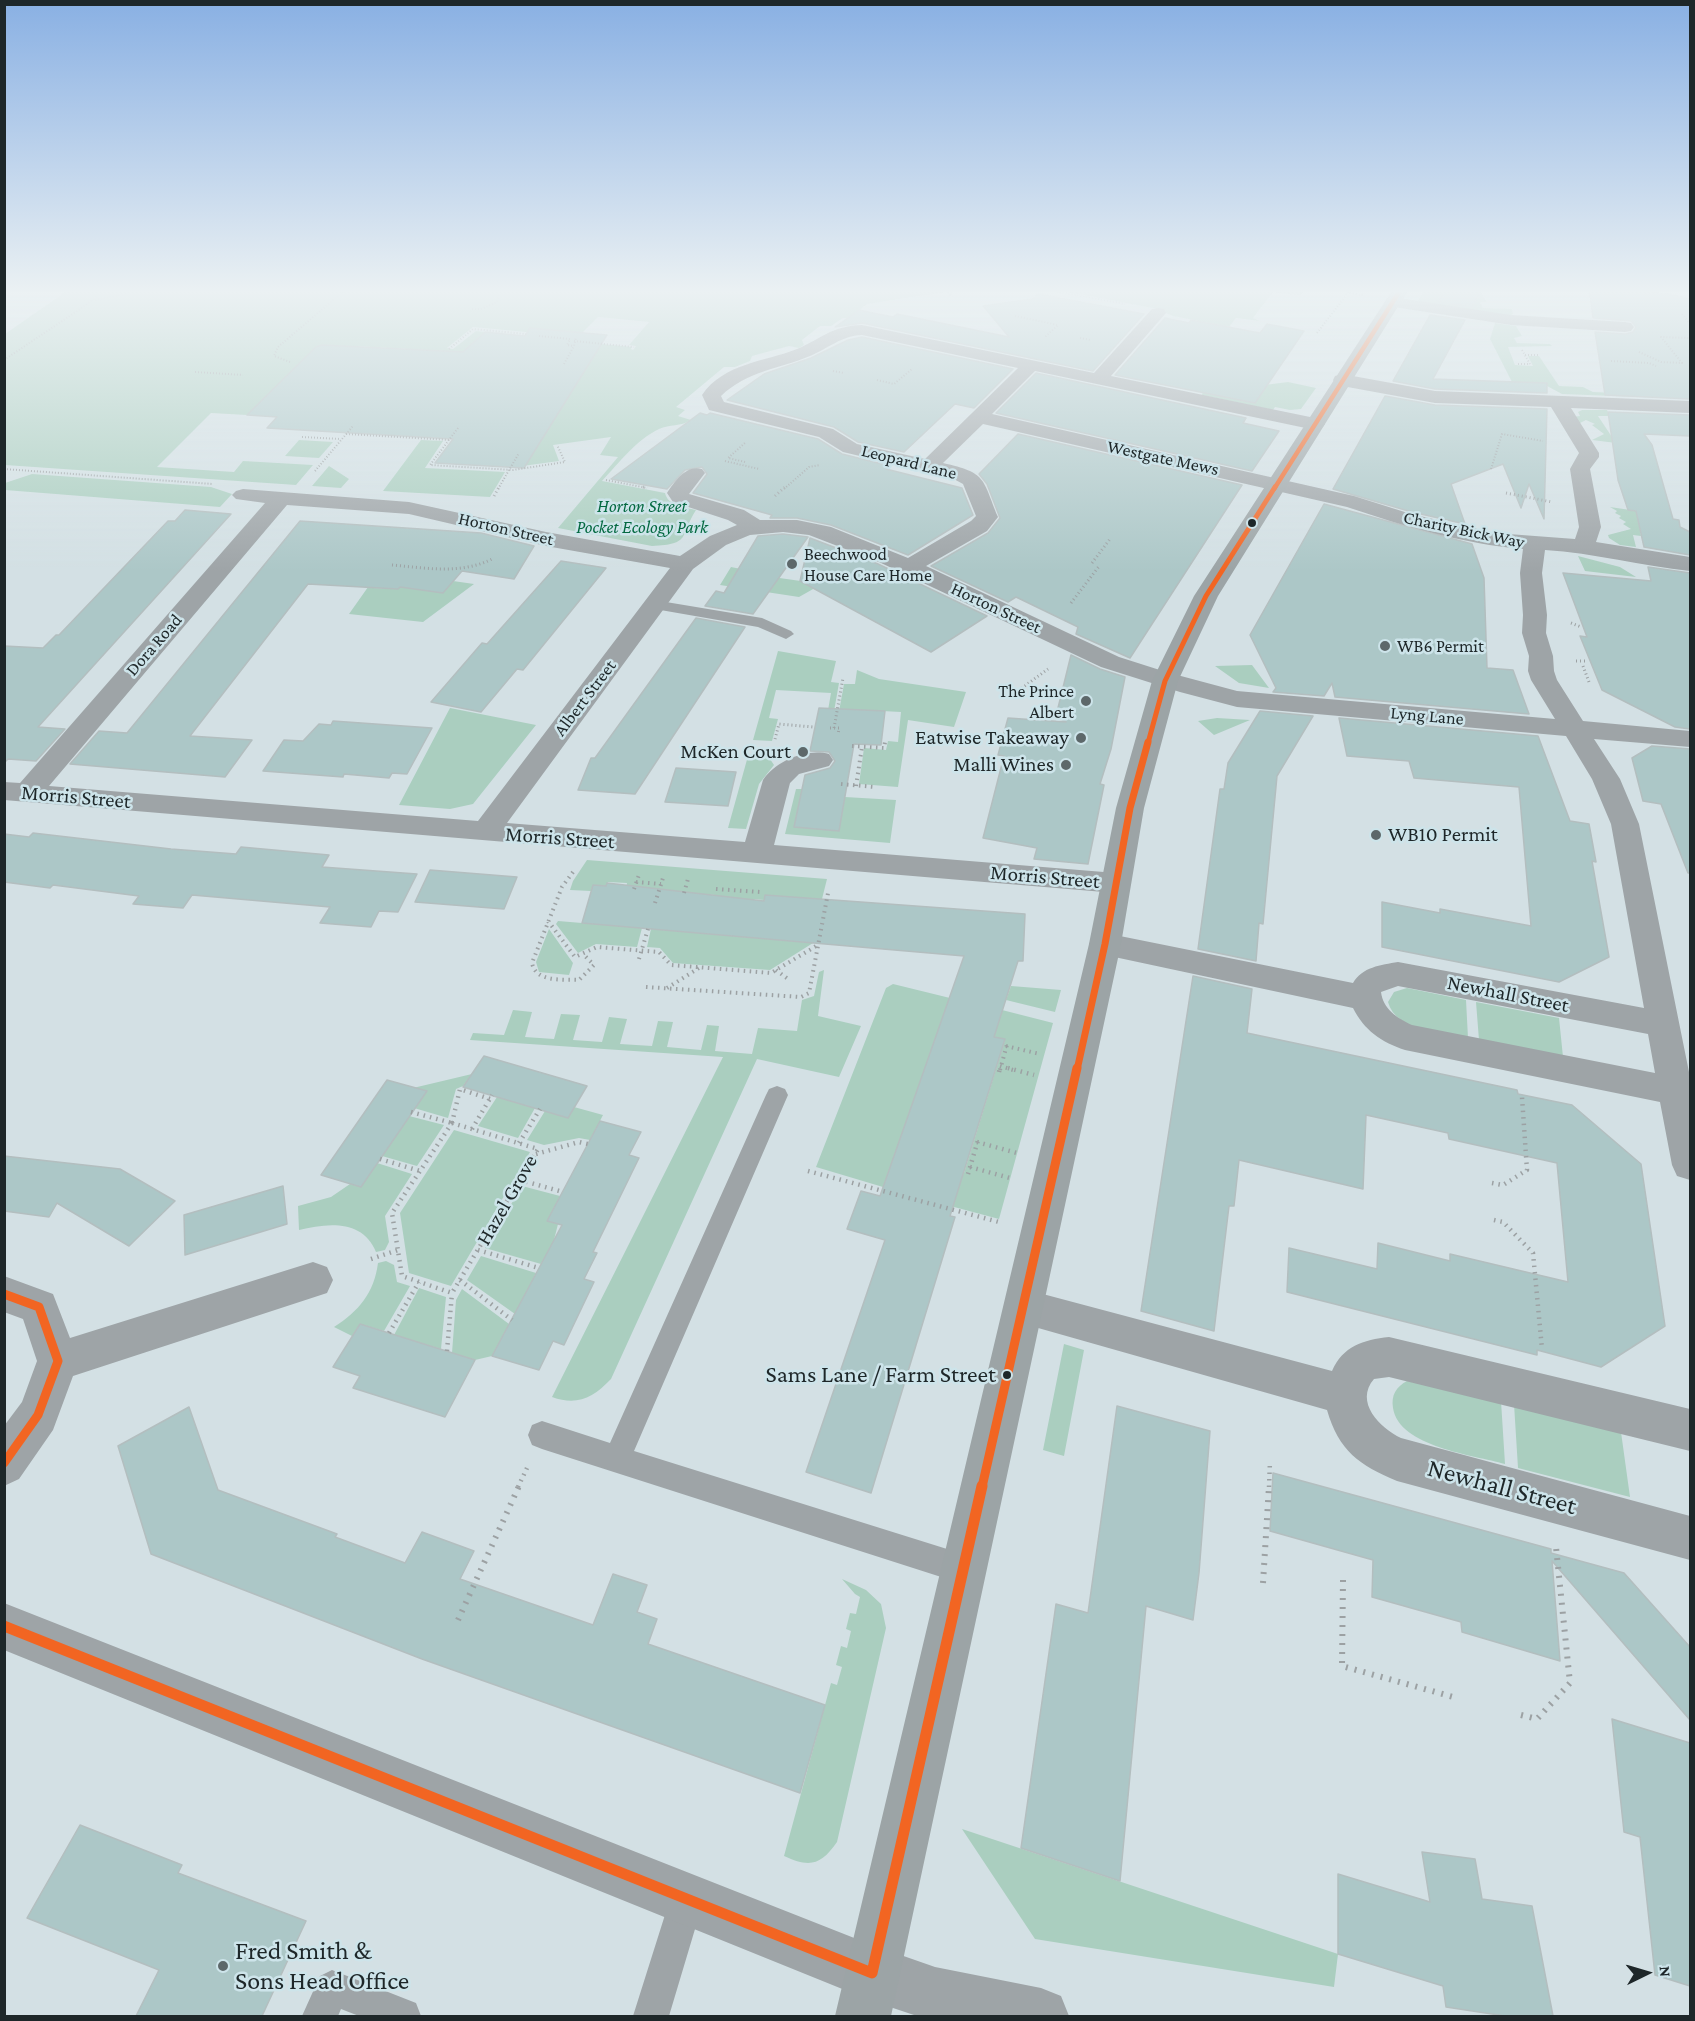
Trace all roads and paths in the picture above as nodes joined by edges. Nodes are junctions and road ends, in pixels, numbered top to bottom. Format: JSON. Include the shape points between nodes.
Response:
{"nodes":[{"id":1,"x":727,"y":383,"type":"edge"},
{"id":2,"x":1013,"y":383,"type":"edge"},
{"id":3,"x":1119,"y":383,"type":"edge"},
{"id":4,"x":1340,"y":383,"type":"edge"},
{"id":5,"x":1360,"y":383,"type":"edge"},
{"id":6,"x":1558,"y":403,"type":"junction"},
{"id":7,"x":1690,"y":407,"type":"edge"},
{"id":8,"x":979,"y":417,"type":"junction"},
{"id":9,"x":1315,"y":424,"type":"junction"},
{"id":10,"x":354,"y":426,"type":"dead end"},
{"id":11,"x":458,"y":428,"type":"dead end"},
{"id":12,"x":346,"y":434,"type":"junction"},
{"id":13,"x":302,"y":437,"type":"dead end"},
{"id":14,"x":752,"y":437,"type":"dead end"},
{"id":15,"x":342,"y":440,"type":"junction"},
{"id":16,"x":450,"y":440,"type":"junction"},
{"id":17,"x":557,"y":445,"type":"dead end"},
{"id":18,"x":519,"y":453,"type":"dead end"},
{"id":19,"x":718,"y":459,"type":"dead end"},
{"id":20,"x":1587,"y":459,"type":"junction"},
{"id":21,"x":745,"y":462,"type":"dead end"},
{"id":22,"x":929,"y":466,"type":"junction"},
{"id":23,"x":4,"y":469,"type":"edge"},
{"id":24,"x":759,"y":469,"type":"dead end"},
{"id":25,"x":1491,"y":469,"type":"dead end"},
{"id":26,"x":509,"y":470,"type":"junction"},
{"id":27,"x":806,"y":470,"type":"dead end"},
{"id":28,"x":695,"y":473,"type":"dead end"},
{"id":29,"x":308,"y":478,"type":"dead end"},
{"id":30,"x":606,"y":480,"type":"dead end"},
{"id":31,"x":791,"y":482,"type":"dead end"},
{"id":32,"x":221,"y":484,"type":"dead end"},
{"id":33,"x":1276,"y":484,"type":"junction"},
{"id":34,"x":653,"y":489,"type":"dead end"},
{"id":35,"x":1506,"y":493,"type":"dead end"},
{"id":36,"x":243,"y":495,"type":"dead end"},
{"id":37,"x":493,"y":497,"type":"dead end"},
{"id":38,"x":281,"y":498,"type":"junction"},
{"id":39,"x":1585,"y":507,"type":"junction"},
{"id":40,"x":757,"y":527,"type":"junction"},
{"id":41,"x":526,"y":534,"type":"junction"},
{"id":42,"x":1110,"y":539,"type":"dead end"},
{"id":43,"x":1535,"y":544,"type":"junction"},
{"id":44,"x":1584,"y":546,"type":"junction"},
{"id":45,"x":1092,"y":562,"type":"dead end"},
{"id":46,"x":685,"y":564,"type":"junction"},
{"id":47,"x":1690,"y":564,"type":"edge"},
{"id":48,"x":392,"y":565,"type":"dead end"},
{"id":49,"x":1100,"y":565,"type":"dead end"},
{"id":50,"x":909,"y":567,"type":"junction"},
{"id":51,"x":1071,"y":603,"type":"dead end"},
{"id":52,"x":654,"y":605,"type":"junction"},
{"id":53,"x":786,"y":634,"type":"dead end"},
{"id":54,"x":1049,"y":668,"type":"dead end"},
{"id":55,"x":843,"y":678,"type":"dead end"},
{"id":56,"x":1165,"y":681,"type":"junction"},
{"id":57,"x":1015,"y":693,"type":"dead end"},
{"id":58,"x":834,"y":728,"type":"dead end"},
{"id":59,"x":1575,"y":729,"type":"junction"},
{"id":60,"x":1690,"y":739,"type":"edge"},
{"id":61,"x":862,"y":747,"type":"dead end"},
{"id":62,"x":819,"y":760,"type":"dead end"},
{"id":63,"x":856,"y":786,"type":"dead end"},
{"id":64,"x":16,"y":792,"type":"edge"},
{"id":65,"x":486,"y":832,"type":"junction"},
{"id":66,"x":757,"y":853,"type":"junction"},
{"id":67,"x":574,"y":871,"type":"dead end"},
{"id":68,"x":665,"y":874,"type":"dead end"},
{"id":69,"x":636,"y":882,"type":"dead end"},
{"id":70,"x":1116,"y":883,"type":"junction"},
{"id":71,"x":661,"y":884,"type":"junction"},
{"id":72,"x":829,"y":886,"type":"dead end"},
{"id":73,"x":716,"y":889,"type":"dead end"},
{"id":74,"x":760,"y":892,"type":"dead end"},
{"id":75,"x":656,"y":903,"type":"dead end"},
{"id":76,"x":548,"y":921,"type":"junction"},
{"id":77,"x":648,"y":929,"type":"dead end"},
{"id":78,"x":1105,"y":944,"type":"junction"},
{"id":79,"x":818,"y":945,"type":"junction"},
{"id":80,"x":641,"y":950,"type":"junction"},
{"id":81,"x":583,"y":954,"type":"junction"},
{"id":82,"x":639,"y":958,"type":"dead end"},
{"id":83,"x":700,"y":968,"type":"junction"},
{"id":84,"x":776,"y":970,"type":"junction"},
{"id":85,"x":788,"y":979,"type":"dead end"},
{"id":86,"x":646,"y":987,"type":"dead end"},
{"id":87,"x":666,"y":988,"type":"junction"},
{"id":88,"x":1365,"y":998,"type":"junction"},
{"id":89,"x":1663,"y":1024,"type":"junction"},
{"id":90,"x":1044,"y":1055,"type":"dead end"},
{"id":91,"x":1000,"y":1066,"type":"junction"},
{"id":92,"x":999,"y":1072,"type":"dead end"},
{"id":93,"x":1038,"y":1076,"type":"dead end"},
{"id":94,"x":1676,"y":1091,"type":"junction"},
{"id":95,"x":1521,"y":1092,"type":"dead end"},
{"id":96,"x":777,"y":1095,"type":"dead end"},
{"id":97,"x":540,"y":1109,"type":"dead end"},
{"id":98,"x":411,"y":1112,"type":"dead end"},
{"id":99,"x":452,"y":1123,"type":"junction"},
{"id":100,"x":472,"y":1129,"type":"junction"},
{"id":101,"x":519,"y":1143,"type":"junction"},
{"id":102,"x":588,"y":1144,"type":"dead end"},
{"id":103,"x":535,"y":1154,"type":"junction"},
{"id":104,"x":1025,"y":1155,"type":"dead end"},
{"id":105,"x":380,"y":1159,"type":"dead end"},
{"id":106,"x":1690,"y":1165,"type":"edge"},
{"id":107,"x":970,"y":1167,"type":"junction"},
{"id":108,"x":420,"y":1171,"type":"junction"},
{"id":109,"x":808,"y":1171,"type":"dead end"},
{"id":110,"x":968,"y":1174,"type":"dead end"},
{"id":111,"x":520,"y":1180,"type":"junction"},
{"id":112,"x":1018,"y":1180,"type":"dead end"},
{"id":113,"x":1492,"y":1183,"type":"dead end"},
{"id":114,"x":562,"y":1192,"type":"dead end"},
{"id":115,"x":1494,"y":1220,"type":"dead end"},
{"id":116,"x":1007,"y":1225,"type":"dead end"},
{"id":117,"x":398,"y":1250,"type":"junction"},
{"id":118,"x":478,"y":1250,"type":"junction"},
{"id":119,"x":371,"y":1258,"type":"dead end"},
{"id":120,"x":539,"y":1268,"type":"dead end"},
{"id":121,"x":313,"y":1280,"type":"dead end"},
{"id":122,"x":460,"y":1280,"type":"junction"},
{"id":123,"x":418,"y":1282,"type":"junction"},
{"id":124,"x":452,"y":1293,"type":"junction"},
{"id":125,"x":4,"y":1294,"type":"edge"},
{"id":126,"x":1024,"y":1308,"type":"junction"},
{"id":127,"x":512,"y":1320,"type":"dead end"},
{"id":128,"x":389,"y":1333,"type":"dead end"},
{"id":129,"x":447,"y":1351,"type":"dead end"},
{"id":130,"x":1542,"y":1353,"type":"dead end"},
{"id":131,"x":58,"y":1361,"type":"junction"},
{"id":132,"x":1346,"y":1395,"type":"junction"},
{"id":133,"x":1690,"y":1430,"type":"edge"},
{"id":134,"x":542,"y":1435,"type":"dead end"},
{"id":135,"x":617,"y":1458,"type":"junction"},
{"id":136,"x":1270,"y":1461,"type":"dead end"},
{"id":137,"x":4,"y":1464,"type":"edge"},
{"id":138,"x":528,"y":1464,"type":"dead end"},
{"id":139,"x":1555,"y":1537,"type":"dead end"},
{"id":140,"x":1690,"y":1538,"type":"edge"},
{"id":141,"x":963,"y":1569,"type":"junction"},
{"id":142,"x":1343,"y":1580,"type":"dead end"},
{"id":143,"x":1263,"y":1583,"type":"dead end"},
{"id":144,"x":458,"y":1620,"type":"dead end"},
{"id":145,"x":4,"y":1626,"type":"edge"},
{"id":146,"x":1457,"y":1698,"type":"dead end"},
{"id":147,"x":1521,"y":1715,"type":"dead end"},
{"id":148,"x":687,"y":1899,"type":"junction"},
{"id":149,"x":867,"y":1995,"type":"edge"},
{"id":150,"x":320,"y":2016,"type":"edge"},
{"id":151,"x":404,"y":2016,"type":"edge"},
{"id":152,"x":651,"y":2016,"type":"edge"},
{"id":153,"x":1041,"y":2016,"type":"edge"}],
"edges":[{"from":1,"to":22,"type":"street","name":"Leopard Lane","via":[[711,395],[716,406],[826,433],[850,448]]},
{"from":2,"to":8,"type":"street"},
{"from":3,"to":9,"type":"street","name":"Leopard Lane"},
{"from":4,"to":9,"type":"street"},
{"from":5,"to":6,"type":"street","via":[[1435,397]]},
{"from":6,"to":7,"type":"street"},
{"from":6,"to":20,"type":"street","via":[[1587,448]]},
{"from":8,"to":22,"type":"street"},
{"from":8,"to":33,"type":"street","name":"Westgate Mews"},
{"from":9,"to":33,"type":"street"},
{"from":10,"to":12,"type":"path"},
{"from":11,"to":16,"type":"path"},
{"from":12,"to":15,"type":"path"},
{"from":12,"to":16,"type":"path"},
{"from":13,"to":15,"type":"path"},
{"from":14,"to":21,"type":"path","via":[[728,458]]},
{"from":15,"to":29,"type":"path"},
{"from":16,"to":26,"type":"path","via":[[430,465]]},
{"from":17,"to":26,"type":"path","via":[[565,462]]},
{"from":18,"to":26,"type":"path"},
{"from":19,"to":24,"type":"path"},
{"from":20,"to":25,"type":"path","via":[[1558,443],[1502,434]]},
{"from":20,"to":39,"type":"street","via":[[1580,469]]},
{"from":22,"to":50,"type":"street","name":"Leopard Lane","via":[[972,480],[987,517],[979,526]]},
{"from":23,"to":32,"type":"path"},
{"from":26,"to":37,"type":"path"},
{"from":27,"to":31,"type":"path"},
{"from":28,"to":40,"type":"street","via":[[680,488],[680,498],[736,515]]},
{"from":30,"to":34,"type":"path"},
{"from":33,"to":43,"type":"street","name":"Charity Bick Way","via":[[1495,540]]},
{"from":33,"to":56,"type":"street","via":[[1206,596]]},
{"from":35,"to":39,"type":"path"},
{"from":36,"to":38,"type":"street","name":"Horton Street"},
{"from":38,"to":41,"type":"street","name":"Horton Street","via":[[409,508]]},
{"from":38,"to":64,"type":"street","name":"Dora Road"},
{"from":39,"to":44,"type":"street","via":[[1590,527]]},
{"from":40,"to":46,"type":"street","name":"Horton Street","via":[[708,545]]},
{"from":40,"to":50,"type":"street","name":"Horton Street","via":[[810,528]]},
{"from":41,"to":46,"type":"street","name":"Horton Street"},
{"from":41,"to":48,"type":"path","via":[[479,566]]},
{"from":42,"to":45,"type":"path"},
{"from":43,"to":44,"type":"street","name":"Charity Bick Way"},
{"from":43,"to":59,"type":"street","via":[[1531,573],[1534,633],[1541,671]]},
{"from":44,"to":47,"type":"street","name":"Charity Bick Way"},
{"from":46,"to":52,"type":"street","name":"Albert Street"},
{"from":49,"to":51,"type":"path"},
{"from":50,"to":56,"type":"street","name":"Horton Street","via":[[1110,661]]},
{"from":52,"to":53,"type":"lane","via":[[762,623]]},
{"from":52,"to":65,"type":"street","name":"Albert Street"},
{"from":54,"to":57,"type":"path"},
{"from":55,"to":58,"type":"path"},
{"from":56,"to":59,"type":"street","name":"Lyng Lane","via":[[1237,699]]},
{"from":56,"to":70,"type":"street","via":[[1130,808]]},
{"from":59,"to":60,"type":"street","name":"Lyng Lane"},
{"from":59,"to":89,"type":"street","via":[[1606,779],[1625,824]]},
{"from":61,"to":63,"type":"path"},
{"from":62,"to":66,"type":"street","via":[[789,768],[777,780]]},
{"from":64,"to":65,"type":"street","name":"Morris Street"},
{"from":65,"to":66,"type":"street","name":"Morris Street"},
{"from":66,"to":70,"type":"street","name":"Morris Street"},
{"from":67,"to":76,"type":"path","via":[[562,887]]},
{"from":68,"to":71,"type":"path"},
{"from":69,"to":71,"type":"path"},
{"from":70,"to":78,"type":"street"},
{"from":71,"to":75,"type":"path"},
{"from":72,"to":79,"type":"path"},
{"from":73,"to":74,"type":"path"},
{"from":76,"to":81,"type":"path","via":[[575,957]]},
{"from":76,"to":81,"type":"path","via":[[532,963],[536,974],[579,980],[594,965]]},
{"from":77,"to":80,"type":"path"},
{"from":78,"to":88,"type":"street"},
{"from":78,"to":126,"type":"street"},
{"from":79,"to":84,"type":"path"},
{"from":79,"to":87,"type":"path","via":[[809,993],[801,997]]},
{"from":80,"to":81,"type":"path","via":[[597,947]]},
{"from":80,"to":82,"type":"path"},
{"from":80,"to":83,"type":"path","via":[[659,952],[671,965]]},
{"from":83,"to":84,"type":"path","via":[[771,973]]},
{"from":83,"to":87,"type":"path"},
{"from":84,"to":85,"type":"path"},
{"from":86,"to":87,"type":"path"},
{"from":88,"to":89,"type":"street","name":"Newhall Street","via":[[1368,986],[1376,979],[1398,974]]},
{"from":88,"to":94,"type":"street","via":[[1371,1015],[1381,1025],[1405,1037]]},
{"from":89,"to":94,"type":"street"},
{"from":90,"to":91,"type":"path","via":[[1007,1044]]},
{"from":91,"to":92,"type":"path"},
{"from":91,"to":93,"type":"path"},
{"from":94,"to":106,"type":"street"},
{"from":95,"to":113,"type":"path","via":[[1527,1170],[1503,1185]]},
{"from":96,"to":135,"type":"lane"},
{"from":97,"to":101,"type":"path"},
{"from":98,"to":99,"type":"path","name":"Hazel Grove"},
{"from":99,"to":100,"type":"path","name":"Hazel Grove"},
{"from":99,"to":100,"type":"path","via":[[460,1089],[491,1097]]},
{"from":99,"to":108,"type":"path"},
{"from":100,"to":101,"type":"path","name":"Hazel Grove"},
{"from":101,"to":103,"type":"path","name":"Hazel Grove","via":[[538,1149]]},
{"from":102,"to":103,"type":"path","via":[[579,1142]]},
{"from":103,"to":111,"type":"path","name":"Hazel Grove"},
{"from":104,"to":107,"type":"path","via":[[978,1139]]},
{"from":105,"to":108,"type":"path"},
{"from":107,"to":110,"type":"path"},
{"from":107,"to":112,"type":"path"},
{"from":108,"to":117,"type":"path","via":[[392,1213]]},
{"from":109,"to":116,"type":"path"},
{"from":111,"to":114,"type":"path"},
{"from":111,"to":118,"type":"path","name":"Hazel Grove"},
{"from":115,"to":130,"type":"path","via":[[1503,1222],[1533,1253]]},
{"from":117,"to":119,"type":"path"},
{"from":117,"to":123,"type":"path","via":[[402,1276]]},
{"from":118,"to":120,"type":"path"},
{"from":118,"to":122,"type":"path","name":"Hazel Grove"},
{"from":121,"to":131,"type":"street"},
{"from":122,"to":124,"type":"path","name":"Hazel Grove"},
{"from":122,"to":127,"type":"path"},
{"from":123,"to":124,"type":"path"},
{"from":123,"to":128,"type":"path"},
{"from":124,"to":129,"type":"path"},
{"from":125,"to":131,"type":"street","via":[[39,1306]]},
{"from":126,"to":132,"type":"street"},
{"from":126,"to":141,"type":"street"},
{"from":131,"to":137,"type":"street","via":[[38,1415]]},
{"from":132,"to":133,"type":"street","via":[[1347,1385],[1359,1365],[1389,1356]]},
{"from":132,"to":140,"type":"street","name":"Newhall Street","via":[[1354,1424],[1366,1439],[1397,1459]]},
{"from":134,"to":135,"type":"lane"},
{"from":135,"to":141,"type":"lane"},
{"from":136,"to":143,"type":"path"},
{"from":138,"to":144,"type":"path"},
{"from":139,"to":147,"type":"path","via":[[1570,1683],[1537,1719]]},
{"from":141,"to":149,"type":"street"},
{"from":142,"to":146,"type":"path","via":[[1342,1666]]},
{"from":145,"to":148,"type":"street"},
{"from":148,"to":149,"type":"street"},
{"from":148,"to":152,"type":"lane"},
{"from":149,"to":153,"type":"street","via":[[935,1995]]},
{"from":150,"to":151,"type":"lane","via":[[332,1988]]}]}
